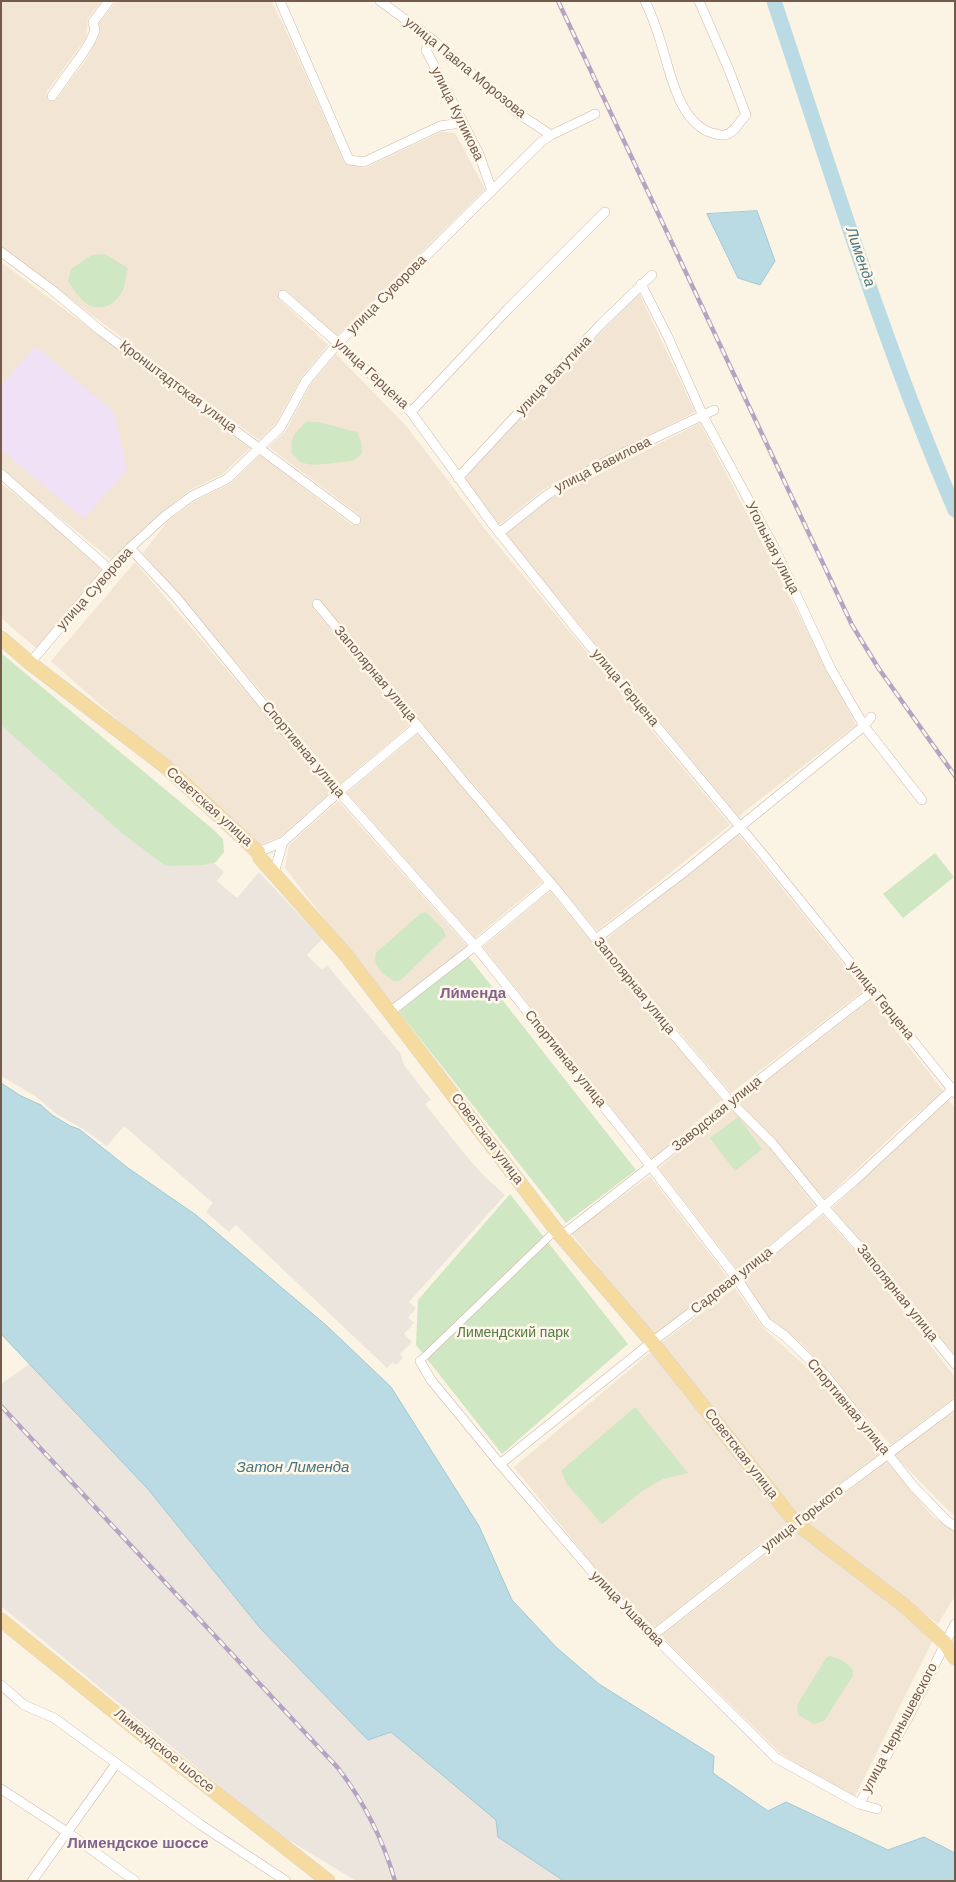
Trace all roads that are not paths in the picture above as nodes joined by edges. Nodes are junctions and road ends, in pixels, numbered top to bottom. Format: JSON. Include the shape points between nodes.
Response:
{"nodes":[{"id":1,"x":109,"y":1,"type":"edge"},
{"id":2,"x":280,"y":1,"type":"edge"},
{"id":3,"x":380,"y":1,"type":"edge"},
{"id":4,"x":645,"y":1,"type":"edge"},
{"id":5,"x":699,"y":1,"type":"edge"},
{"id":6,"x":433,"y":40,"type":"junction"},
{"id":7,"x":52,"y":96,"type":"dead end"},
{"id":8,"x":595,"y":114,"type":"dead end"},
{"id":9,"x":461,"y":123,"type":"junction"},
{"id":10,"x":551,"y":135,"type":"junction"},
{"id":11,"x":492,"y":191,"type":"junction"},
{"id":12,"x":605,"y":212,"type":"dead end"},
{"id":13,"x":1,"y":252,"type":"edge"},
{"id":14,"x":652,"y":276,"type":"dead end"},
{"id":15,"x":641,"y":284,"type":"junction"},
{"id":16,"x":283,"y":295,"type":"dead end"},
{"id":17,"x":338,"y":343,"type":"junction"},
{"id":18,"x":714,"y":410,"type":"dead end"},
{"id":19,"x":411,"y":412,"type":"junction"},
{"id":20,"x":703,"y":415,"type":"junction"},
{"id":21,"x":260,"y":448,"type":"junction"},
{"id":22,"x":1,"y":474,"type":"edge"},
{"id":23,"x":458,"y":478,"type":"junction"},
{"id":24,"x":356,"y":520,"type":"dead end"},
{"id":25,"x":499,"y":533,"type":"junction"},
{"id":26,"x":130,"y":548,"type":"junction"},
{"id":27,"x":109,"y":569,"type":"junction"},
{"id":28,"x":317,"y":604,"type":"dead end"},
{"id":29,"x":1,"y":638,"type":"edge"},
{"id":30,"x":30,"y":663,"type":"junction"},
{"id":31,"x":871,"y":717,"type":"dead end"},
{"id":32,"x":418,"y":726,"type":"junction"},
{"id":33,"x":864,"y":726,"type":"junction"},
{"id":34,"x":339,"y":792,"type":"junction"},
{"id":35,"x":922,"y":800,"type":"dead end"},
{"id":36,"x":739,"y":826,"type":"junction"},
{"id":37,"x":283,"y":842,"type":"junction"},
{"id":38,"x":258,"y":852,"type":"junction"},
{"id":39,"x":274,"y":873,"type":"junction"},
{"id":40,"x":551,"y":883,"type":"junction"},
{"id":41,"x":596,"y":939,"type":"junction"},
{"id":42,"x":475,"y":946,"type":"junction"},
{"id":43,"x":873,"y":991,"type":"junction"},
{"id":44,"x":390,"y":1012,"type":"junction"},
{"id":45,"x":954,"y":1090,"type":"edge"},
{"id":46,"x":730,"y":1101,"type":"junction"},
{"id":47,"x":651,"y":1168,"type":"junction"},
{"id":48,"x":824,"y":1207,"type":"junction"},
{"id":49,"x":558,"y":1233,"type":"junction"},
{"id":50,"x":737,"y":1279,"type":"junction"},
{"id":51,"x":652,"y":1342,"type":"junction"},
{"id":52,"x":420,"y":1360,"type":"joint"},
{"id":53,"x":955,"y":1364,"type":"edge"},
{"id":54,"x":955,"y":1404,"type":"edge"},
{"id":55,"x":887,"y":1454,"type":"junction"},
{"id":56,"x":500,"y":1464,"type":"junction"},
{"id":57,"x":796,"y":1524,"type":"junction"},
{"id":58,"x":955,"y":1526,"type":"edge"},
{"id":59,"x":1,"y":1620,"type":"edge"},
{"id":60,"x":955,"y":1624,"type":"edge"},
{"id":61,"x":652,"y":1636,"type":"junction"},
{"id":62,"x":945,"y":1643,"type":"junction"},
{"id":63,"x":955,"y":1658,"type":"edge"},
{"id":64,"x":1,"y":1685,"type":"edge"},
{"id":65,"x":116,"y":1764,"type":"junction"},
{"id":66,"x":1,"y":1789,"type":"edge"},
{"id":67,"x":859,"y":1804,"type":"junction"},
{"id":68,"x":877,"y":1809,"type":"dead end"},
{"id":69,"x":67,"y":1832,"type":"junction"},
{"id":70,"x":32,"y":1881,"type":"edge"},
{"id":71,"x":135,"y":1881,"type":"edge"},
{"id":72,"x":286,"y":1881,"type":"edge"},
{"id":73,"x":328,"y":1881,"type":"edge"}],
"edges":[{"from":1,"to":7,"type":"street","via":[[93,22],[95,30],[83,53]]},
{"from":2,"to":9,"type":"street","via":[[349,160],[364,162],[440,126]]},
{"from":3,"to":6,"type":"street","name":"улица Павла Морозова"},
{"from":4,"to":5,"type":"street","via":[[660,38],[673,86],[691,119],[704,130],[724,136],[746,116]]},
{"from":6,"to":9,"type":"street","name":"улица Куликова","via":[[426,50]]},
{"from":6,"to":10,"type":"street","name":"улица Павла Морозова","via":[[519,114]]},
{"from":8,"to":10,"type":"street","name":"улица Суворова"},
{"from":9,"to":11,"type":"street","name":"улица Куликова","via":[[478,154]]},
{"from":10,"to":11,"type":"street","name":"улица Суворова"},
{"from":11,"to":17,"type":"street","name":"улица Суворова"},
{"from":12,"to":19,"type":"street"},
{"from":13,"to":21,"type":"street","name":"Кронштадтская улица","via":[[101,331]]},
{"from":14,"to":15,"type":"street","name":"улица Ватутина"},
{"from":15,"to":20,"type":"street","name":"Угольная улица"},
{"from":15,"to":23,"type":"street","name":"улица Ватутина"},
{"from":16,"to":17,"type":"street","name":"улица Герцена"},
{"from":17,"to":19,"type":"street","name":"улица Герцена"},
{"from":17,"to":21,"type":"street","name":"улица Суворова","via":[[306,381],[280,428]]},
{"from":18,"to":20,"type":"street","name":"улица Вавилова"},
{"from":19,"to":23,"type":"street","name":"улица Герцена"},
{"from":20,"to":25,"type":"street","name":"улица Вавилова","via":[[547,494]]},
{"from":20,"to":33,"type":"street","name":"Угольная улица","via":[[774,547],[831,669]]},
{"from":21,"to":24,"type":"street","name":"Кронштадтская улица"},
{"from":21,"to":26,"type":"street","name":"улица Суворова","via":[[227,479],[192,496]]},
{"from":22,"to":27,"type":"street"},
{"from":23,"to":25,"type":"street","name":"улица Герцена"},
{"from":25,"to":36,"type":"street","name":"улица Герцена"},
{"from":26,"to":27,"type":"street","name":"улица Суворова"},
{"from":26,"to":34,"type":"street","name":"Спортивная улица","via":[[182,604]]},
{"from":27,"to":30,"type":"street","name":"улица Суворова"},
{"from":28,"to":32,"type":"street","name":"Заполярная улица"},
{"from":29,"to":30,"type":"main road","name":"Советская улица"},
{"from":30,"to":38,"type":"main road","name":"Советская улица","via":[[166,767]]},
{"from":31,"to":33,"type":"street"},
{"from":32,"to":34,"type":"street"},
{"from":32,"to":40,"type":"street","name":"Заполярная улица"},
{"from":33,"to":35,"type":"street","name":"Угольная улица"},
{"from":33,"to":36,"type":"street"},
{"from":34,"to":37,"type":"street"},
{"from":34,"to":42,"type":"street","name":"Спортивная улица"},
{"from":36,"to":41,"type":"street","via":[[683,874]]},
{"from":36,"to":43,"type":"street","name":"улица Герцена"},
{"from":37,"to":38,"type":"street"},
{"from":37,"to":39,"type":"street"},
{"from":38,"to":39,"type":"main road","name":"Советская улица"},
{"from":39,"to":44,"type":"main road","name":"Советская улица","via":[[346,955]]},
{"from":40,"to":41,"type":"street","name":"Заполярная улица"},
{"from":40,"to":42,"type":"street"},
{"from":41,"to":46,"type":"street","name":"Заполярная улица"},
{"from":42,"to":44,"type":"street"},
{"from":42,"to":47,"type":"street","name":"Спортивная улица"},
{"from":43,"to":45,"type":"street","name":"улица Герцена"},
{"from":43,"to":46,"type":"street","name":"Заводская улица"},
{"from":44,"to":49,"type":"main road","name":"Советская улица"},
{"from":45,"to":48,"type":"street","name":"Садовая улица"},
{"from":46,"to":47,"type":"street","name":"Заводская улица"},
{"from":46,"to":48,"type":"street","name":"Заполярная улица","via":[[773,1144]]},
{"from":47,"to":49,"type":"street","name":"Заводская улица"},
{"from":47,"to":50,"type":"street","name":"Спортивная улица"},
{"from":48,"to":50,"type":"street","name":"Садовая улица"},
{"from":48,"to":53,"type":"street","name":"Заполярная улица"},
{"from":49,"to":51,"type":"main road","name":"Советская улица"},
{"from":49,"to":52,"type":"street","name":"Заводская улица"},
{"from":50,"to":51,"type":"street","name":"Садовая улица"},
{"from":50,"to":55,"type":"street","name":"Спортивная улица","via":[[767,1323],[827,1377]]},
{"from":51,"to":56,"type":"street","name":"Садовая улица"},
{"from":51,"to":57,"type":"main road","name":"Советская улица"},
{"from":52,"to":56,"type":"street","name":"улица Ушакова","via":[[430,1380]]},
{"from":54,"to":55,"type":"street","name":"улица Горького"},
{"from":55,"to":57,"type":"street","name":"улица Горького"},
{"from":55,"to":58,"type":"street","name":"Спортивная улица","via":[[947,1522]]},
{"from":56,"to":61,"type":"street","name":"улица Ушакова","via":[[612,1595]]},
{"from":57,"to":61,"type":"street","name":"улица Горького"},
{"from":57,"to":62,"type":"main road","name":"Советская улица","via":[[906,1607]]},
{"from":59,"to":73,"type":"main road","name":"Лимендское шоссе"},
{"from":60,"to":62,"type":"street","name":"улица Чернышевского"},
{"from":61,"to":67,"type":"street","name":"улица Ушакова","via":[[776,1758]]},
{"from":62,"to":63,"type":"main road","name":"Советская улица"},
{"from":62,"to":67,"type":"street","name":"улица Чернышевского","via":[[908,1718]]},
{"from":64,"to":65,"type":"street","via":[[24,1705],[54,1718]]},
{"from":65,"to":69,"type":"street"},
{"from":65,"to":72,"type":"street"},
{"from":66,"to":69,"type":"street"},
{"from":67,"to":68,"type":"street","name":"улица Ушакова"},
{"from":69,"to":70,"type":"street"},
{"from":69,"to":71,"type":"street"}]}
